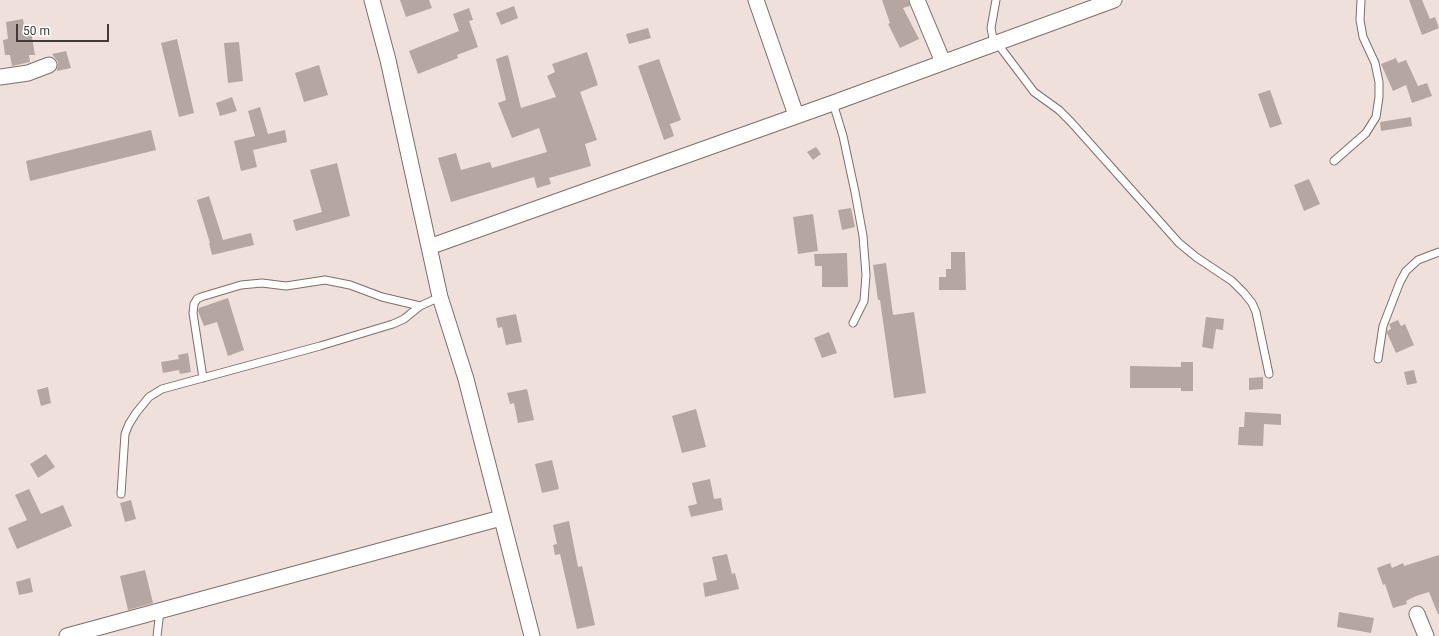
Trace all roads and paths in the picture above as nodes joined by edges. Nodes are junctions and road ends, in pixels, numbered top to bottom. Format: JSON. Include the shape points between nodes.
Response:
{"nodes":[{"id":1,"x":372,"y":0,"type":"edge"},
{"id":2,"x":756,"y":0,"type":"edge"},
{"id":3,"x":918,"y":0,"type":"edge"},
{"id":4,"x":996,"y":0,"type":"edge"},
{"id":5,"x":1114,"y":0,"type":"edge"},
{"id":6,"x":1361,"y":0,"type":"edge"},
{"id":7,"x":995,"y":43,"type":"junction"},
{"id":8,"x":943,"y":62,"type":"junction"},
{"id":9,"x":49,"y":65,"type":"dead end"},
{"id":10,"x":0,"y":77,"type":"edge"},
{"id":11,"x":833,"y":102,"type":"junction"},
{"id":12,"x":796,"y":115,"type":"junction"},
{"id":13,"x":1334,"y":161,"type":"dead end"},
{"id":14,"x":429,"y":247,"type":"junction"},
{"id":15,"x":1439,"y":252,"type":"edge"},
{"id":16,"x":440,"y":297,"type":"junction"},
{"id":17,"x":420,"y":306,"type":"junction"},
{"id":18,"x":853,"y":323,"type":"dead end"},
{"id":19,"x":1378,"y":359,"type":"dead end"},
{"id":20,"x":1269,"y":374,"type":"dead end"},
{"id":21,"x":203,"y":378,"type":"junction"},
{"id":22,"x":121,"y":494,"type":"dead end"},
{"id":23,"x":501,"y":518,"type":"junction"},
{"id":24,"x":160,"y":611,"type":"junction"},
{"id":25,"x":1417,"y":614,"type":"dead end"},
{"id":26,"x":68,"y":636,"type":"edge"},
{"id":27,"x":157,"y":636,"type":"edge"},
{"id":28,"x":532,"y":636,"type":"edge"},
{"id":29,"x":1426,"y":636,"type":"edge"}],
"edges":[{"from":1,"to":14,"type":"street","via":[[388,60]]},
{"from":2,"to":12,"type":"street"},
{"from":3,"to":8,"type":"street"},
{"from":4,"to":7,"type":"lane","via":[[990,28]]},
{"from":5,"to":7,"type":"street"},
{"from":6,"to":13,"type":"lane","via":[[1362,37],[1374,63],[1379,82],[1376,117],[1366,133]]},
{"from":7,"to":8,"type":"street"},
{"from":7,"to":20,"type":"lane","via":[[1034,92],[1071,122],[1179,243],[1232,280],[1244,293],[1256,312]]},
{"from":8,"to":11,"type":"street"},
{"from":9,"to":10,"type":"street","via":[[28,73]]},
{"from":11,"to":12,"type":"street"},
{"from":11,"to":18,"type":"lane","via":[[855,192],[866,275],[864,301]]},
{"from":12,"to":14,"type":"street"},
{"from":14,"to":16,"type":"street"},
{"from":15,"to":19,"type":"lane","via":[[1418,260],[1406,271],[1383,326]]},
{"from":16,"to":17,"type":"lane"},
{"from":16,"to":23,"type":"street","via":[[466,379]]},
{"from":17,"to":21,"type":"lane","via":[[394,324]]},
{"from":17,"to":21,"type":"lane","via":[[325,280],[286,286],[262,283],[224,289],[197,299],[194,304],[193,313]]},
{"from":21,"to":22,"type":"lane","via":[[162,389],[149,398],[136,413],[125,434]]},
{"from":23,"to":24,"type":"street"},
{"from":23,"to":28,"type":"street"},
{"from":24,"to":26,"type":"street"},
{"from":24,"to":27,"type":"lane"},
{"from":25,"to":29,"type":"street"}]}
